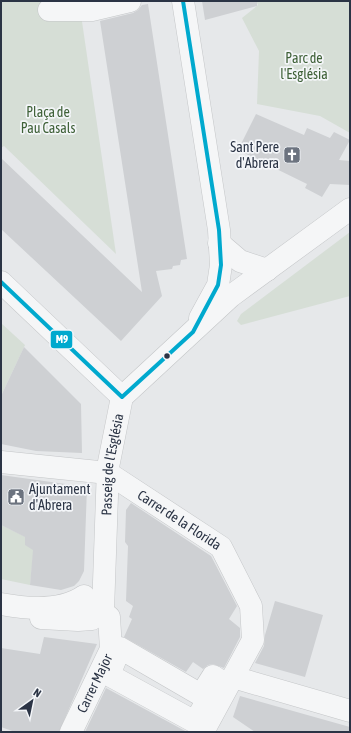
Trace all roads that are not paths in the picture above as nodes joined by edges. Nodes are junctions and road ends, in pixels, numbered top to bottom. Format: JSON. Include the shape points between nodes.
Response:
{"nodes":[{"id":1,"x":130,"y":1,"type":"edge"},
{"id":2,"x":183,"y":1,"type":"edge"},
{"id":3,"x":49,"y":10,"type":"dead end"},
{"id":4,"x":350,"y":209,"type":"edge"},
{"id":5,"x":219,"y":243,"type":"junction"},
{"id":6,"x":267,"y":270,"type":"junction"},
{"id":7,"x":1,"y":282,"type":"edge"},
{"id":8,"x":192,"y":332,"type":"junction"},
{"id":9,"x":122,"y":397,"type":"junction"},
{"id":10,"x":1,"y":462,"type":"edge"},
{"id":11,"x":108,"y":473,"type":"junction"},
{"id":12,"x":105,"y":576,"type":"junction"},
{"id":13,"x":72,"y":604,"type":"junction"},
{"id":14,"x":103,"y":611,"type":"junction"},
{"id":15,"x":2,"y":612,"type":"edge"},
{"id":16,"x":120,"y":648,"type":"joint"},
{"id":17,"x":233,"y":677,"type":"junction"},
{"id":18,"x":350,"y":711,"type":"edge"},
{"id":19,"x":71,"y":732,"type":"edge"},
{"id":20,"x":204,"y":732,"type":"edge"}],
"edges":[{"from":1,"to":3,"type":"street","via":[[92,10]]},
{"from":2,"to":5,"type":"street"},
{"from":4,"to":6,"type":"street","name":"Passeig de l'Església"},
{"from":5,"to":6,"type":"street","via":[[240,261]]},
{"from":5,"to":8,"type":"street","via":[[221,265],[218,284]]},
{"from":6,"to":8,"type":"street","name":"Passeig de l'Església","via":[[231,296]]},
{"from":7,"to":9,"type":"street"},
{"from":8,"to":9,"type":"street","name":"Passeig de l'Església"},
{"from":9,"to":11,"type":"street","name":"Passeig de l'Església"},
{"from":10,"to":11,"type":"street"},
{"from":11,"to":12,"type":"street","name":"Passeig de l'Església"},
{"from":11,"to":17,"type":"street","name":"Carrer de la Florida","via":[[221,546],[251,606],[253,640]]},
{"from":12,"to":13,"type":"street","via":[[92,591]]},
{"from":12,"to":14,"type":"street","name":"Passeig de l'Església"},
{"from":13,"to":14,"type":"street","via":[[93,605]]},
{"from":13,"to":15,"type":"street"},
{"from":14,"to":15,"type":"street","via":[[92,619],[78,620],[29,617]]},
{"from":14,"to":19,"type":"street","name":"Carrer Major","via":[[108,617],[110,649]]},
{"from":16,"to":16,"type":"street","via":[[109,675],[195,722],[219,680],[213,676],[201,695]]},
{"from":17,"to":18,"type":"street"},
{"from":17,"to":20,"type":"street","name":"Carrer de la Florida"}]}
